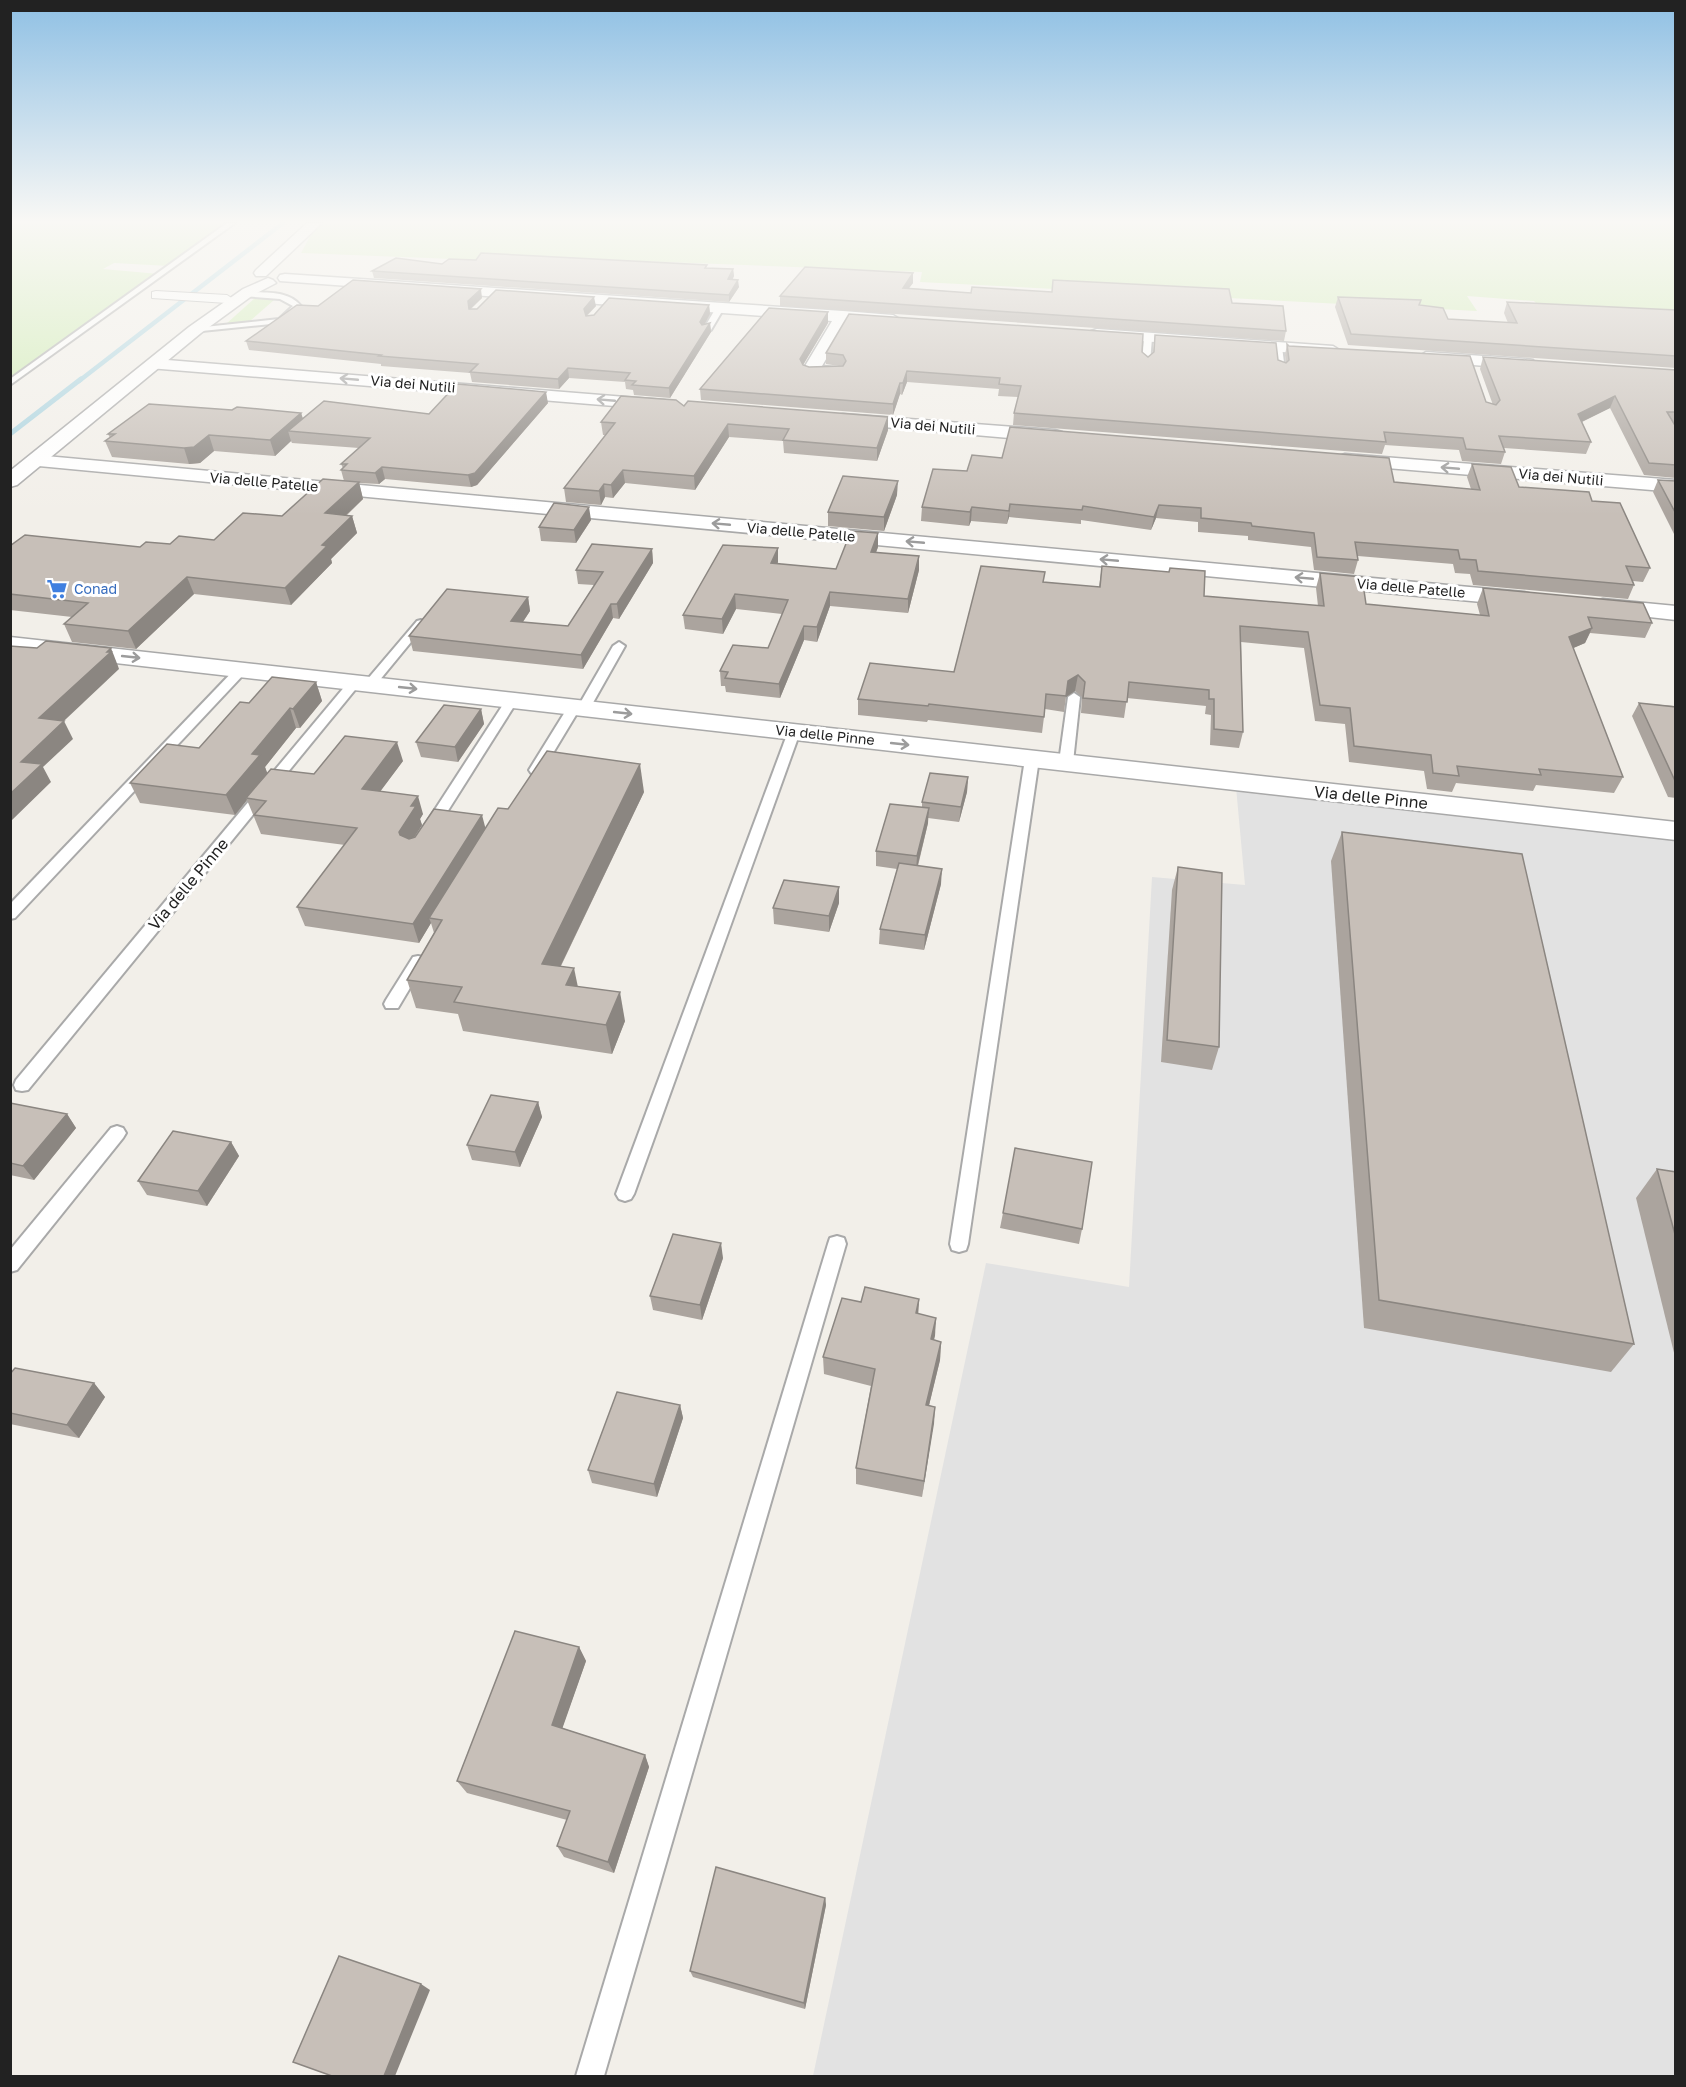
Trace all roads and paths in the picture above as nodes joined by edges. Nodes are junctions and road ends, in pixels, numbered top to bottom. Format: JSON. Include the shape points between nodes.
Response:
{"nodes":[{"id":1,"x":97,"y":320,"type":"edge"},
{"id":2,"x":197,"y":320,"type":"edge"},
{"id":3,"x":208,"y":320,"type":"edge"},
{"id":4,"x":282,"y":320,"type":"edge"},
{"id":5,"x":713,"y":320,"type":"edge"},
{"id":6,"x":840,"y":320,"type":"edge"},
{"id":7,"x":905,"y":320,"type":"edge"},
{"id":8,"x":913,"y":321,"type":"edge"},
{"id":9,"x":195,"y":330,"type":"junction"},
{"id":10,"x":707,"y":330,"type":"edge"},
{"id":11,"x":1082,"y":333,"type":"edge"},
{"id":12,"x":1148,"y":338,"type":"junction"},
{"id":13,"x":1278,"y":347,"type":"junction"},
{"id":14,"x":1346,"y":352,"type":"edge"},
{"id":15,"x":1415,"y":356,"type":"edge"},
{"id":16,"x":1146,"y":363,"type":"edge"},
{"id":17,"x":155,"y":364,"type":"junction"},
{"id":18,"x":1549,"y":366,"type":"edge"},
{"id":19,"x":1281,"y":370,"type":"edge"},
{"id":20,"x":835,"y":372,"type":"edge"},
{"id":21,"x":10,"y":383,"type":"edge"},
{"id":22,"x":678,"y":406,"type":"edge"},
{"id":23,"x":820,"y":417,"type":"edge"},
{"id":24,"x":1070,"y":437,"type":"edge"},
{"id":25,"x":1331,"y":459,"type":"edge"},
{"id":26,"x":35,"y":461,"type":"junction"},
{"id":27,"x":10,"y":466,"type":"edge"},
{"id":28,"x":10,"y":481,"type":"edge"},
{"id":29,"x":1676,"y":486,"type":"edge"},
{"id":30,"x":1545,"y":601,"type":"edge"},
{"id":31,"x":1580,"y":604,"type":"edge"},
{"id":32,"x":1676,"y":613,"type":"edge"},
{"id":33,"x":421,"y":622,"type":"edge"},
{"id":34,"x":10,"y":644,"type":"edge"},
{"id":35,"x":619,"y":646,"type":"dead end"},
{"id":36,"x":241,"y":670,"type":"junction"},
{"id":37,"x":363,"y":683,"type":"junction"},
{"id":38,"x":1074,"y":698,"type":"dead end"},
{"id":39,"x":512,"y":700,"type":"junction"},
{"id":40,"x":579,"y":708,"type":"junction"},
{"id":41,"x":794,"y":732,"type":"junction"},
{"id":42,"x":1032,"y":759,"type":"junction"},
{"id":43,"x":1066,"y":762,"type":"junction"},
{"id":44,"x":525,"y":787,"type":"edge"},
{"id":45,"x":1676,"y":831,"type":"edge"},
{"id":46,"x":420,"y":844,"type":"edge"},
{"id":47,"x":10,"y":914,"type":"edge"},
{"id":48,"x":428,"y":945,"type":"edge"},
{"id":49,"x":392,"y":1004,"type":"dead end"},
{"id":50,"x":22,"y":1085,"type":"dead end"},
{"id":51,"x":117,"y":1133,"type":"dead end"},
{"id":52,"x":625,"y":1194,"type":"dead end"},
{"id":53,"x":837,"y":1244,"type":"dead end"},
{"id":54,"x":959,"y":1244,"type":"dead end"},
{"id":55,"x":10,"y":1264,"type":"edge"},
{"id":56,"x":590,"y":2076,"type":"edge"}],
"edges":[{"from":1,"to":21,"type":"lane"},
{"from":2,"to":27,"type":"street","via":[[138,362]]},
{"from":3,"to":9,"type":"street"},
{"from":4,"to":9,"type":"lane"},
{"from":5,"to":10,"type":"lane"},
{"from":6,"to":20,"type":"street","via":[[811,371]]},
{"from":7,"to":8,"type":"street"},
{"from":9,"to":17,"type":"street"},
{"from":11,"to":12,"type":"street"},
{"from":12,"to":13,"type":"street"},
{"from":12,"to":16,"type":"lane"},
{"from":13,"to":14,"type":"street"},
{"from":13,"to":19,"type":"lane"},
{"from":15,"to":18,"type":"street","via":[[1471,365]]},
{"from":22,"to":17,"type":"street","name":"Via dei Nutili","one_way":true},
{"from":17,"to":26,"type":"street"},
{"from":23,"to":24,"type":"street","name":"Via dei Nutili"},
{"from":29,"to":25,"type":"street","name":"Via dei Nutili","one_way":true},
{"from":26,"to":28,"type":"street"},
{"from":30,"to":26,"type":"street","name":"Via delle Patelle","one_way":true},
{"from":31,"to":32,"type":"street"},
{"from":33,"to":37,"type":"lane","name":"Via delle Pinne"},
{"from":34,"to":36,"type":"street","name":"Via delle Pinne","one_way":true},
{"from":35,"to":40,"type":"lane"},
{"from":36,"to":37,"type":"street","name":"Via delle Pinne"},
{"from":36,"to":47,"type":"lane"},
{"from":37,"to":39,"type":"street","name":"Via delle Pinne","one_way":true},
{"from":37,"to":50,"type":"lane","name":"Via delle Pinne"},
{"from":38,"to":43,"type":"lane"},
{"from":39,"to":40,"type":"street","name":"Via delle Pinne"},
{"from":39,"to":46,"type":"lane","via":[[442,819]]},
{"from":40,"to":41,"type":"street","name":"Via delle Pinne","one_way":true},
{"from":40,"to":44,"type":"lane"},
{"from":41,"to":42,"type":"street","name":"Via delle Pinne","one_way":true},
{"from":41,"to":52,"type":"lane"},
{"from":42,"to":43,"type":"street","name":"Via delle Pinne"},
{"from":42,"to":54,"type":"lane"},
{"from":43,"to":45,"type":"street","name":"Via delle Pinne"},
{"from":48,"to":49,"type":"lane"},
{"from":51,"to":55,"type":"lane"},
{"from":53,"to":56,"type":"lane"}]}
